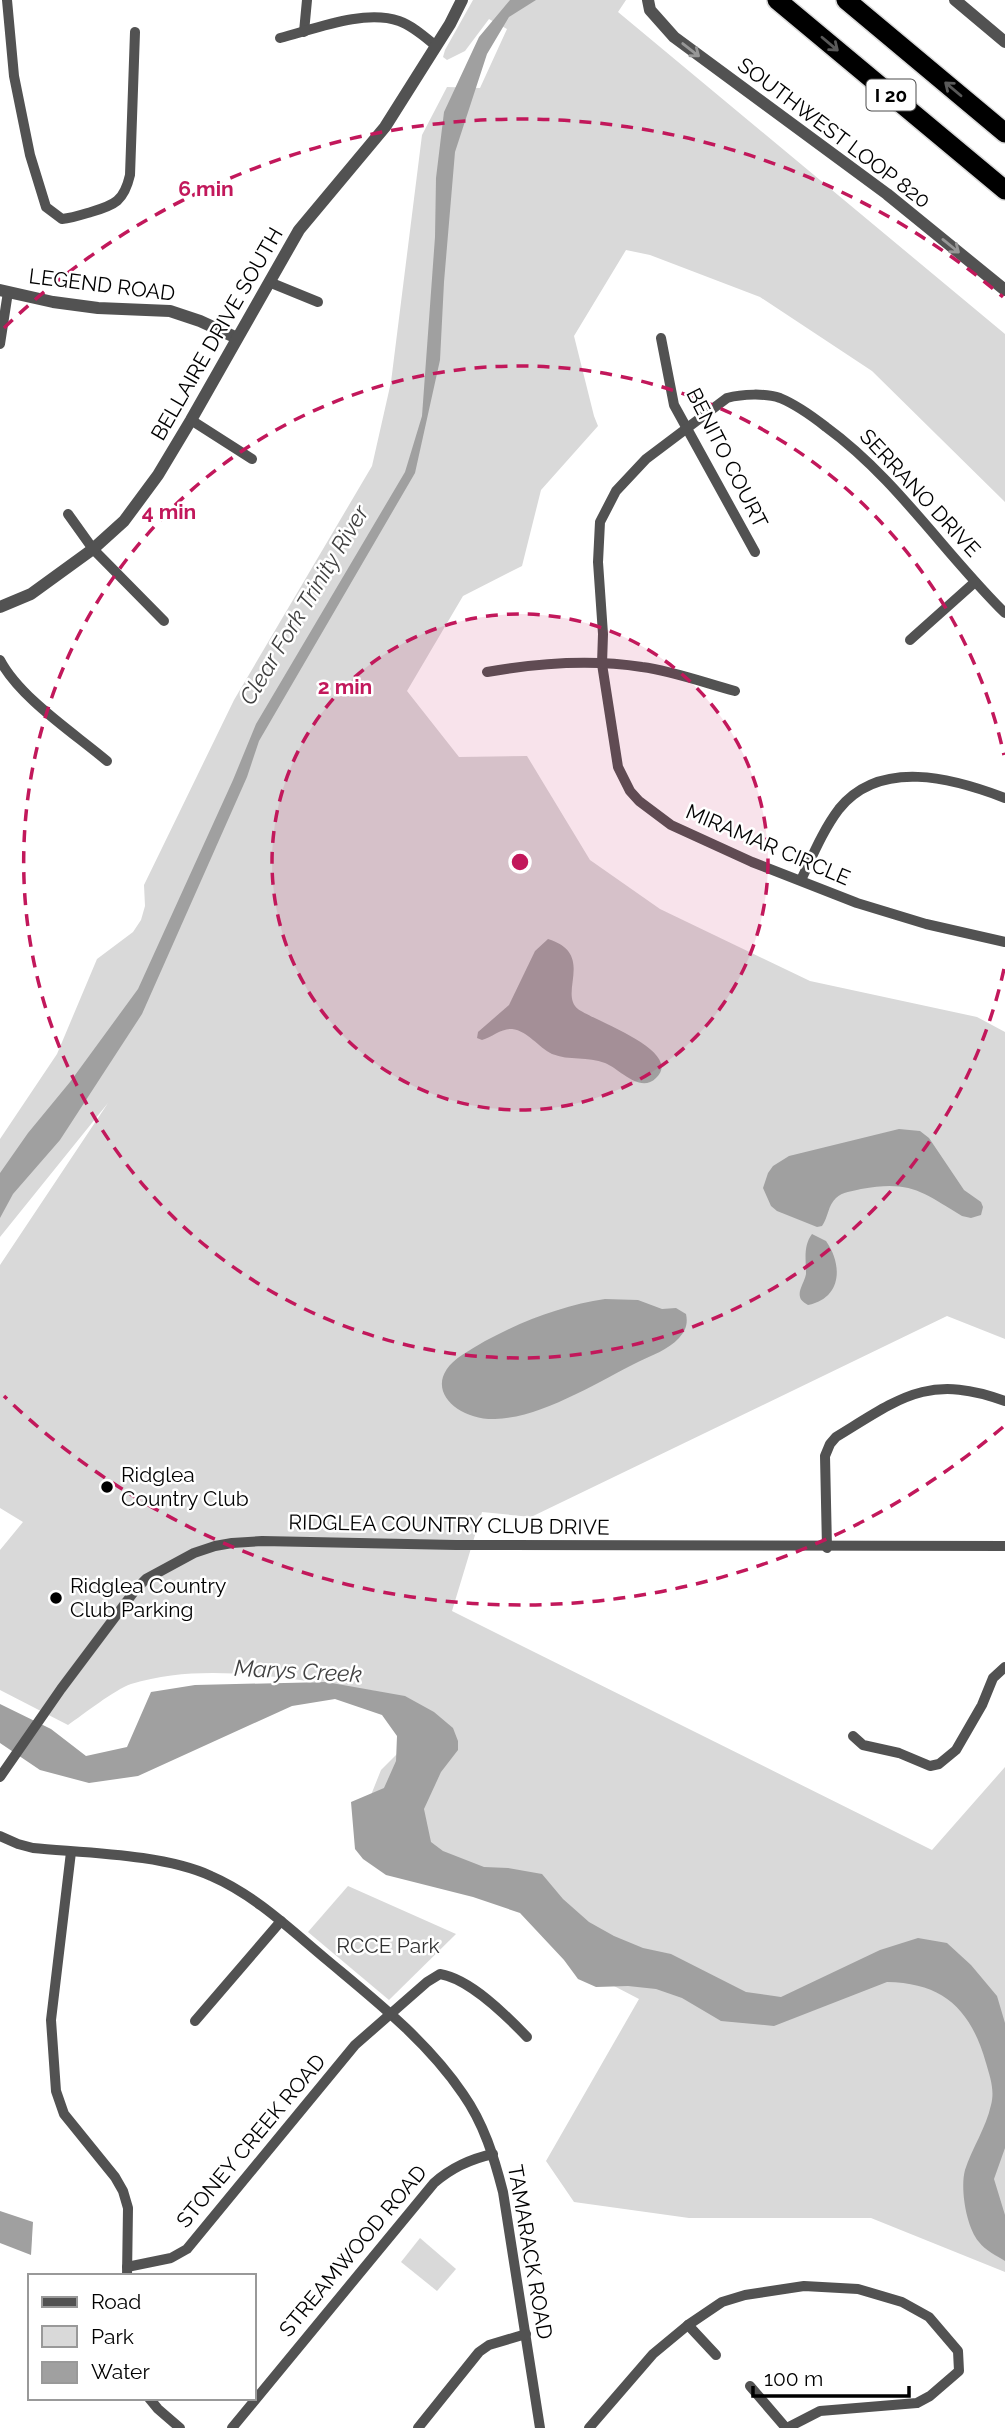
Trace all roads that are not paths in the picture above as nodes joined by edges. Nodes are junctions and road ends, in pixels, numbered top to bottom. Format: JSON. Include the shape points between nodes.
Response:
{"nodes":[{"id":1,"x":7,"y":0,"type":"edge"},
{"id":2,"x":307,"y":0,"type":"edge"},
{"id":3,"x":462,"y":0,"type":"edge"},
{"id":4,"x":648,"y":0,"type":"edge"},
{"id":5,"x":777,"y":0,"type":"edge"},
{"id":6,"x":846,"y":0,"type":"edge"},
{"id":7,"x":955,"y":0,"type":"edge"},
{"id":8,"x":135,"y":32,"type":"dead end"},
{"id":9,"x":304,"y":32,"type":"junction"},
{"id":10,"x":280,"y":38,"type":"dead end"},
{"id":11,"x":1005,"y":42,"type":"edge"},
{"id":12,"x":436,"y":46,"type":"junction"},
{"id":13,"x":14,"y":76,"type":"junction"},
{"id":14,"x":0,"y":79,"type":"edge"},
{"id":15,"x":1005,"y":133,"type":"edge"},
{"id":16,"x":1005,"y":190,"type":"edge"},
{"id":17,"x":269,"y":282,"type":"junction"},
{"id":18,"x":1005,"y":290,"type":"edge"},
{"id":19,"x":4,"y":291,"type":"edge"},
{"id":20,"x":318,"y":302,"type":"dead end"},
{"id":21,"x":237,"y":338,"type":"junction"},
{"id":22,"x":662,"y":338,"type":"dead end"},
{"id":23,"x":0,"y":344,"type":"edge"},
{"id":24,"x":191,"y":421,"type":"junction"},
{"id":25,"x":687,"y":429,"type":"junction"},
{"id":26,"x":252,"y":459,"type":"dead end"},
{"id":27,"x":68,"y":514,"type":"dead end"},
{"id":28,"x":93,"y":549,"type":"junction"},
{"id":29,"x":755,"y":552,"type":"dead end"},
{"id":30,"x":975,"y":582,"type":"junction"},
{"id":31,"x":0,"y":607,"type":"edge"},
{"id":32,"x":1005,"y":613,"type":"edge"},
{"id":33,"x":164,"y":621,"type":"dead end"},
{"id":34,"x":910,"y":639,"type":"dead end"},
{"id":35,"x":0,"y":660,"type":"edge"},
{"id":36,"x":602,"y":664,"type":"junction"},
{"id":37,"x":487,"y":672,"type":"dead end"},
{"id":38,"x":736,"y":691,"type":"dead end"},
{"id":39,"x":107,"y":761,"type":"dead end"},
{"id":40,"x":1005,"y":799,"type":"edge"},
{"id":41,"x":801,"y":880,"type":"junction"},
{"id":42,"x":1005,"y":942,"type":"edge"},
{"id":43,"x":1005,"y":1401,"type":"edge"},
{"id":44,"x":1005,"y":1546,"type":"edge"},
{"id":45,"x":827,"y":1548,"type":"junction"},
{"id":46,"x":1005,"y":1667,"type":"edge"},
{"id":47,"x":853,"y":1736,"type":"dead end"},
{"id":48,"x":2,"y":1774,"type":"edge"},
{"id":49,"x":0,"y":1836,"type":"edge"},
{"id":50,"x":71,"y":1852,"type":"junction"},
{"id":51,"x":281,"y":1921,"type":"junction"},
{"id":52,"x":391,"y":2014,"type":"junction"},
{"id":53,"x":195,"y":2021,"type":"dead end"},
{"id":54,"x":527,"y":2037,"type":"dead end"},
{"id":55,"x":493,"y":2154,"type":"junction"},
{"id":56,"x":127,"y":2272,"type":"edge"},
{"id":57,"x":688,"y":2325,"type":"junction"},
{"id":58,"x":526,"y":2334,"type":"junction"},
{"id":59,"x":716,"y":2355,"type":"dead end"},
{"id":60,"x":750,"y":2386,"type":"dead end"},
{"id":61,"x":256,"y":2399,"type":"edge"},
{"id":62,"x":151,"y":2400,"type":"edge"},
{"id":63,"x":255,"y":2400,"type":"edge"},
{"id":64,"x":180,"y":2428,"type":"edge"},
{"id":65,"x":232,"y":2428,"type":"edge"},
{"id":66,"x":418,"y":2428,"type":"edge"},
{"id":67,"x":540,"y":2428,"type":"edge"},
{"id":68,"x":589,"y":2428,"type":"edge"},
{"id":69,"x":787,"y":2428,"type":"edge"}],
"edges":[{"from":1,"to":13,"type":"street"},
{"from":2,"to":9,"type":"street"},
{"from":3,"to":12,"type":"street","name":"BELLAIRE DRIVE SOUTH"},
{"from":4,"to":18,"type":"street","name":"SOUTHWEST LOOP 820","one_way":true,"via":[[650,10],[674,37],[887,194]]},
{"from":5,"to":16,"type":"highway","number":"I 20","one_way":true},
{"from":15,"to":6,"type":"highway","number":"I 20","one_way":true},
{"from":7,"to":11,"type":"street"},
{"from":8,"to":13,"type":"street","via":[[130,175],[113,205],[62,219],[46,207]]},
{"from":9,"to":10,"type":"street"},
{"from":9,"to":12,"type":"street","via":[[368,16],[383,17],[401,22]]},
{"from":12,"to":17,"type":"street","name":"BELLAIRE DRIVE SOUTH","via":[[385,127],[299,230]]},
{"from":13,"to":14,"type":"street"},
{"from":17,"to":20,"type":"street"},
{"from":17,"to":21,"type":"street","name":"BELLAIRE DRIVE SOUTH"},
{"from":19,"to":21,"type":"street","name":"LEGEND ROAD","via":[[98,308],[170,311]]},
{"from":19,"to":23,"type":"street"},
{"from":21,"to":24,"type":"street","name":"BELLAIRE DRIVE SOUTH"},
{"from":22,"to":25,"type":"street","name":"BENITO COURT","via":[[674,405]]},
{"from":24,"to":26,"type":"street"},
{"from":24,"to":28,"type":"street","name":"BELLAIRE DRIVE SOUTH","via":[[124,521]]},
{"from":25,"to":29,"type":"street","name":"BENITO COURT"},
{"from":25,"to":30,"type":"street","name":"SERRANO DRIVE","via":[[727,398],[738,395],[778,397],[803,410],[863,457]]},
{"from":25,"to":36,"type":"street","name":"MIRAMAR CIRCLE","via":[[646,459],[616,491],[600,522]]},
{"from":27,"to":28,"type":"street"},
{"from":28,"to":31,"type":"street","name":"BELLAIRE DRIVE SOUTH","via":[[31,594]]},
{"from":28,"to":33,"type":"street"},
{"from":30,"to":32,"type":"street","name":"SERRANO DRIVE"},
{"from":30,"to":34,"type":"street"},
{"from":35,"to":39,"type":"street","via":[[23,691]]},
{"from":36,"to":37,"type":"street","via":[[532,664]]},
{"from":36,"to":38,"type":"street","via":[[643,667]]},
{"from":36,"to":41,"type":"street","name":"MIRAMAR CIRCLE","via":[[618,767],[639,801],[688,834]]},
{"from":40,"to":41,"type":"street","via":[[953,782],[907,776],[867,786],[839,809]]},
{"from":41,"to":42,"type":"street","name":"MIRAMAR CIRCLE","via":[[926,924]]},
{"from":43,"to":45,"type":"street","via":[[980,1392],[919,1391],[836,1437],[825,1456]]},
{"from":44,"to":45,"type":"street","name":"RIDGLEA COUNTRY CLUB DRIVE"},
{"from":45,"to":48,"type":"street","name":"RIDGLEA COUNTRY CLUB DRIVE","via":[[262,1541],[194,1553],[146,1578],[136,1589]]},
{"from":46,"to":47,"type":"street","via":[[993,1678],[956,1750],[939,1764],[930,1766],[863,1745]]},
{"from":49,"to":50,"type":"street","name":"TAMARACK ROAD","via":[[18,1844]]},
{"from":50,"to":51,"type":"street","name":"TAMARACK ROAD","via":[[184,1866],[236,1889]]},
{"from":50,"to":56,"type":"street","via":[[51,2020],[56,2091],[64,2115],[123,2191],[128,2208]]},
{"from":51,"to":52,"type":"street","name":"TAMARACK ROAD"},
{"from":51,"to":53,"type":"street"},
{"from":52,"to":54,"type":"street","name":"STONEY CREEK ROAD","via":[[440,1973],[491,2003]]},
{"from":52,"to":55,"type":"street","name":"TAMARACK ROAD","via":[[463,2094]]},
{"from":52,"to":56,"type":"street","name":"STONEY CREEK ROAD","via":[[355,2045],[187,2249]]},
{"from":55,"to":58,"type":"street","name":"TAMARACK ROAD"},
{"from":55,"to":61,"type":"street","name":"STREAMWOOD ROAD","via":[[469,2160],[433,2183]]},
{"from":57,"to":59,"type":"street"},
{"from":57,"to":68,"type":"street","via":[[653,2354]]},
{"from":57,"to":69,"type":"street","via":[[722,2302],[745,2295],[804,2286],[858,2289],[902,2302],[929,2317],[958,2351],[959,2371],[917,2403],[820,2411]]},
{"from":58,"to":66,"type":"street","via":[[479,2352]]},
{"from":58,"to":67,"type":"street","name":"TAMARACK ROAD"},
{"from":60,"to":69,"type":"street"},
{"from":62,"to":64,"type":"street"},
{"from":63,"to":65,"type":"street","name":"STREAMWOOD ROAD"}]}
